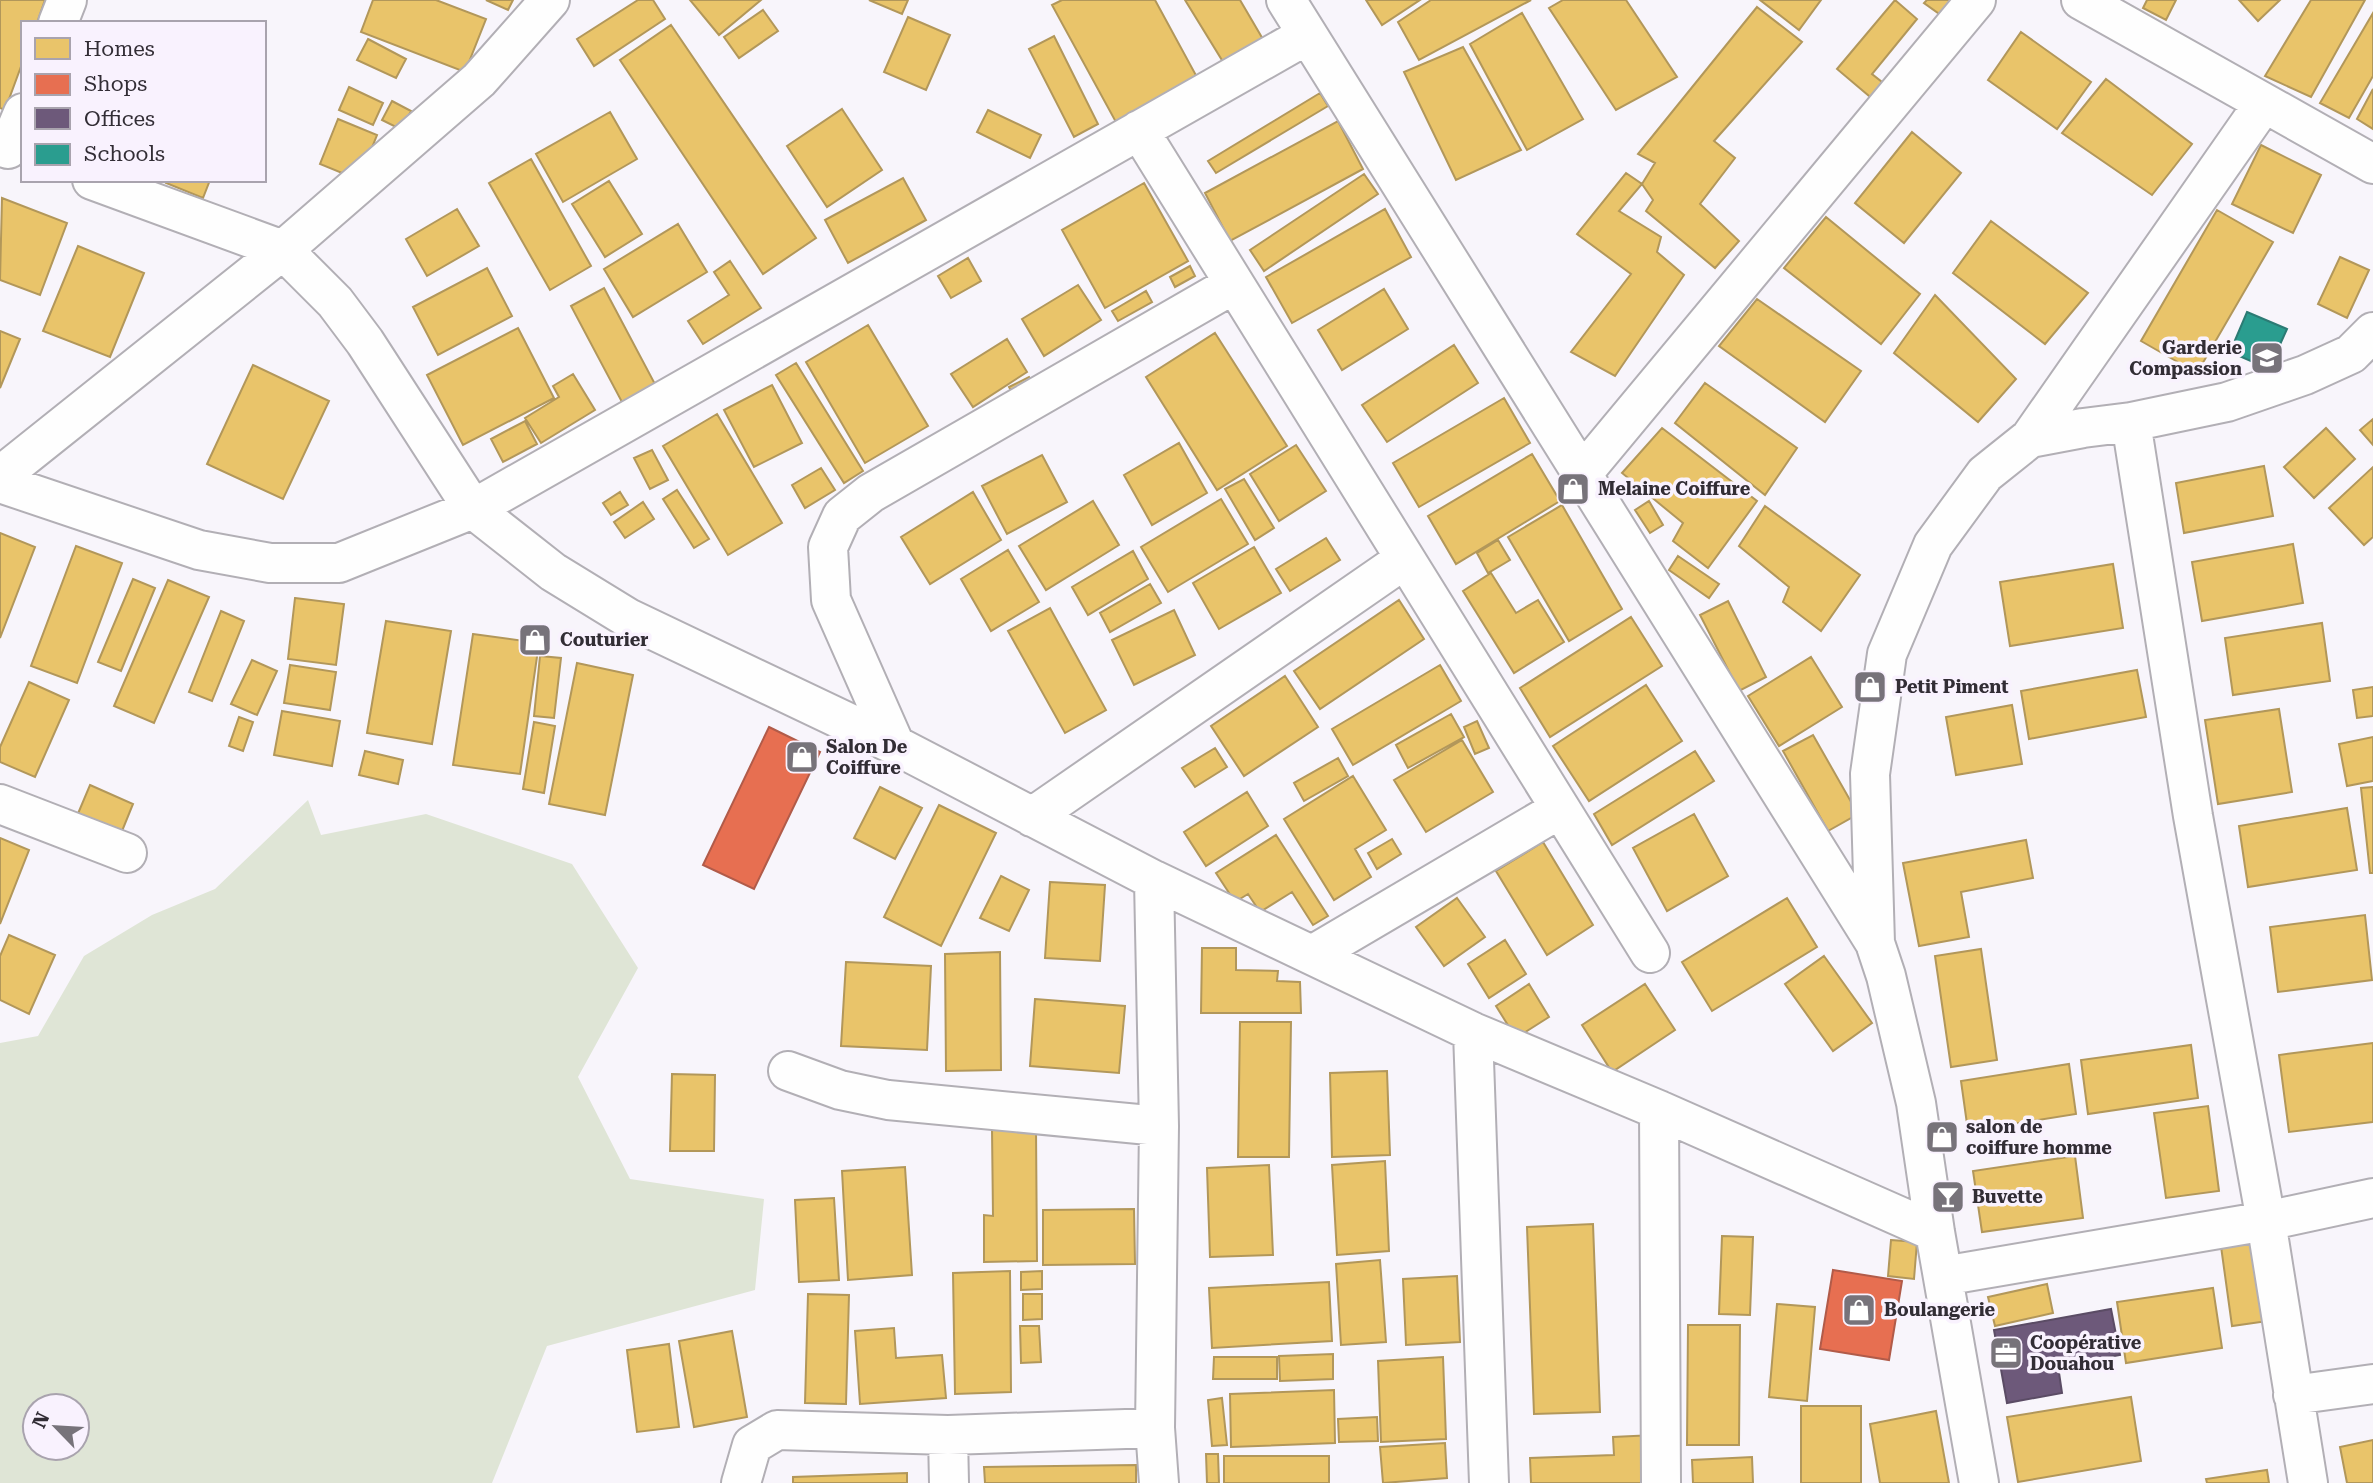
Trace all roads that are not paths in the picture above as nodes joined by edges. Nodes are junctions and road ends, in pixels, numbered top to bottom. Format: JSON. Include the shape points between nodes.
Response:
{"nodes":[{"id":1,"x":67,"y":0,"type":"edge"},
{"id":2,"x":550,"y":0,"type":"edge"},
{"id":3,"x":1286,"y":0,"type":"edge"},
{"id":4,"x":1976,"y":0,"type":"edge"},
{"id":5,"x":2081,"y":0,"type":"edge"},
{"id":6,"x":59,"y":21,"type":"edge"},
{"id":7,"x":1307,"y":35,"type":"junction"},
{"id":8,"x":2264,"y":103,"type":"junction"},
{"id":9,"x":21,"y":119,"type":"edge"},
{"id":10,"x":1139,"y":130,"type":"junction"},
{"id":11,"x":10,"y":150,"type":"edge"},
{"id":12,"x":2373,"y":164,"type":"edge"},
{"id":13,"x":97,"y":182,"type":"edge"},
{"id":14,"x":283,"y":250,"type":"junction"},
{"id":15,"x":1234,"y":284,"type":"junction"},
{"id":16,"x":2373,"y":332,"type":"edge"},
{"id":17,"x":2131,"y":422,"type":"junction"},
{"id":18,"x":2030,"y":438,"type":"junction"},
{"id":19,"x":1582,"y":474,"type":"junction"},
{"id":20,"x":0,"y":476,"type":"edge"},
{"id":21,"x":0,"y":484,"type":"edge"},
{"id":22,"x":473,"y":509,"type":"junction"},
{"id":23,"x":1405,"y":559,"type":"junction"},
{"id":24,"x":895,"y":745,"type":"junction"},
{"id":25,"x":0,"y":804,"type":"edge"},
{"id":26,"x":1560,"y":809,"type":"junction"},
{"id":27,"x":1032,"y":817,"type":"junction"},
{"id":28,"x":127,"y":853,"type":"dead end"},
{"id":29,"x":1154,"y":880,"type":"junction"},
{"id":30,"x":1875,"y":943,"type":"junction"},
{"id":31,"x":1650,"y":953,"type":"dead end"},
{"id":32,"x":1312,"y":955,"type":"junction"},
{"id":33,"x":1474,"y":1032,"type":"junction"},
{"id":34,"x":788,"y":1071,"type":"dead end"},
{"id":35,"x":1659,"y":1110,"type":"junction"},
{"id":36,"x":1159,"y":1126,"type":"junction"},
{"id":37,"x":2373,"y":1198,"type":"edge"},
{"id":38,"x":2266,"y":1221,"type":"junction"},
{"id":39,"x":1934,"y":1232,"type":"junction"},
{"id":40,"x":1943,"y":1276,"type":"junction"},
{"id":41,"x":2373,"y":1384,"type":"edge"},
{"id":42,"x":2293,"y":1395,"type":"junction"},
{"id":43,"x":1155,"y":1428,"type":"junction"},
{"id":44,"x":948,"y":1436,"type":"junction"},
{"id":45,"x":741,"y":1483,"type":"edge"},
{"id":46,"x":949,"y":1483,"type":"edge"},
{"id":47,"x":1158,"y":1483,"type":"edge"},
{"id":48,"x":1489,"y":1483,"type":"edge"},
{"id":49,"x":1661,"y":1483,"type":"edge"},
{"id":50,"x":1979,"y":1483,"type":"edge"},
{"id":51,"x":2308,"y":1483,"type":"edge"}],
"edges":[{"from":1,"to":6,"type":"street"},
{"from":2,"to":14,"type":"street","via":[[479,80]]},
{"from":3,"to":7,"type":"street"},
{"from":4,"to":19,"type":"street"},
{"from":5,"to":8,"type":"street"},
{"from":7,"to":10,"type":"street"},
{"from":7,"to":19,"type":"street"},
{"from":8,"to":12,"type":"street"},
{"from":8,"to":18,"type":"street"},
{"from":9,"to":11,"type":"street"},
{"from":10,"to":15,"type":"street"},
{"from":10,"to":22,"type":"street"},
{"from":13,"to":14,"type":"street"},
{"from":14,"to":20,"type":"street"},
{"from":14,"to":22,"type":"street","via":[[335,302],[365,342]]},
{"from":15,"to":23,"type":"street"},
{"from":15,"to":24,"type":"street","via":[[871,493],[842,516],[828,547],[831,600]]},
{"from":16,"to":17,"type":"street","via":[[2351,354],[2305,375],[2227,402]]},
{"from":17,"to":18,"type":"street"},
{"from":17,"to":38,"type":"street","via":[[2193,816]]},
{"from":18,"to":30,"type":"street","via":[[1985,474],[1933,545],[1887,654],[1870,774]]},
{"from":19,"to":30,"type":"street"},
{"from":21,"to":22,"type":"street","via":[[199,550],[270,562],[339,563]]},
{"from":22,"to":24,"type":"street","via":[[553,572],[628,618]]},
{"from":23,"to":26,"type":"street"},
{"from":23,"to":27,"type":"street"},
{"from":24,"to":27,"type":"street"},
{"from":25,"to":28,"type":"street"},
{"from":26,"to":31,"type":"street"},
{"from":26,"to":32,"type":"street"},
{"from":27,"to":29,"type":"street"},
{"from":29,"to":32,"type":"street"},
{"from":29,"to":36,"type":"street"},
{"from":30,"to":39,"type":"street","via":[[1916,1102]]},
{"from":32,"to":33,"type":"street"},
{"from":33,"to":35,"type":"street"},
{"from":33,"to":48,"type":"street"},
{"from":34,"to":36,"type":"street","via":[[840,1090],[888,1100]]},
{"from":35,"to":39,"type":"street"},
{"from":35,"to":49,"type":"street"},
{"from":36,"to":43,"type":"street"},
{"from":37,"to":38,"type":"street"},
{"from":38,"to":40,"type":"street"},
{"from":38,"to":42,"type":"street"},
{"from":39,"to":40,"type":"street"},
{"from":40,"to":50,"type":"street"},
{"from":41,"to":42,"type":"street"},
{"from":42,"to":51,"type":"street"},
{"from":43,"to":44,"type":"street"},
{"from":43,"to":47,"type":"street"},
{"from":44,"to":45,"type":"street","via":[[777,1430],[751,1445]]},
{"from":44,"to":46,"type":"street"}]}
